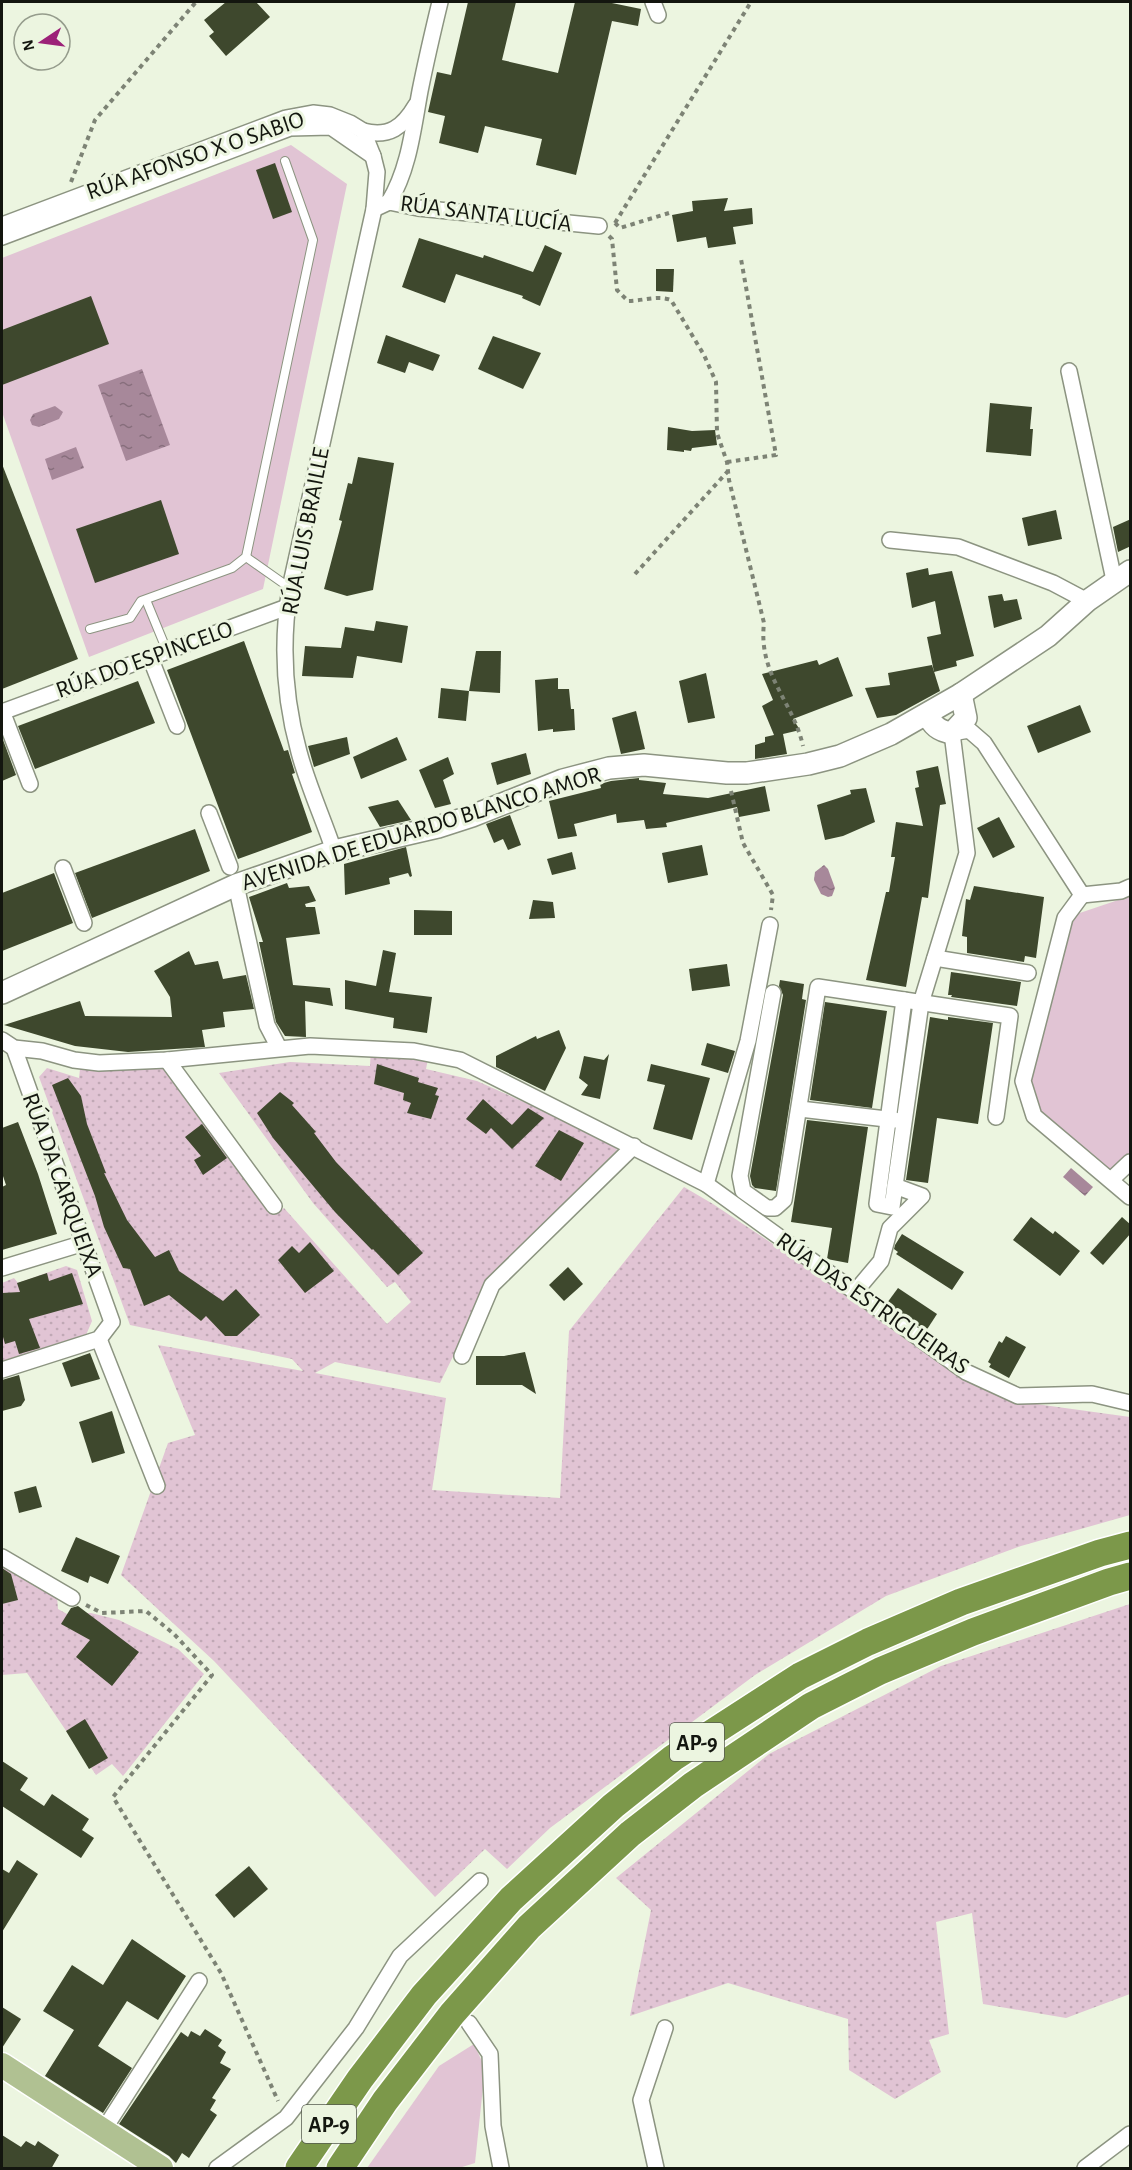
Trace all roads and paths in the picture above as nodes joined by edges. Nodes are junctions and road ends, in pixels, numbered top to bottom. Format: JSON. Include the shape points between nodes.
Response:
{"nodes":[{"id":1,"x":196,"y":2,"type":"edge"},
{"id":2,"x":440,"y":2,"type":"edge"},
{"id":3,"x":750,"y":2,"type":"edge"},
{"id":4,"x":418,"y":101,"type":"junction"},
{"id":5,"x":363,"y":131,"type":"junction"},
{"id":6,"x":373,"y":156,"type":"junction"},
{"id":7,"x":285,"y":161,"type":"dead end"},
{"id":8,"x":71,"y":183,"type":"dead end"},
{"id":9,"x":389,"y":202,"type":"junction"},
{"id":10,"x":374,"y":209,"type":"junction"},
{"id":11,"x":669,"y":213,"type":"dead end"},
{"id":12,"x":607,"y":224,"type":"junction"},
{"id":13,"x":2,"y":225,"type":"edge"},
{"id":14,"x":2,"y":237,"type":"edge"},
{"id":15,"x":741,"y":259,"type":"dead end"},
{"id":16,"x":1069,"y":370,"type":"dead end"},
{"id":17,"x":727,"y":462,"type":"junction"},
{"id":18,"x":728,"y":471,"type":"junction"},
{"id":19,"x":890,"y":540,"type":"dead end"},
{"id":20,"x":246,"y":557,"type":"junction"},
{"id":21,"x":635,"y":574,"type":"dead end"},
{"id":22,"x":1122,"y":576,"type":"edge"},
{"id":23,"x":290,"y":588,"type":"junction"},
{"id":24,"x":146,"y":600,"type":"junction"},
{"id":25,"x":1087,"y":600,"type":"junction"},
{"id":26,"x":287,"y":607,"type":"junction"},
{"id":27,"x":90,"y":629,"type":"dead end"},
{"id":28,"x":167,"y":651,"type":"junction"},
{"id":29,"x":150,"y":657,"type":"junction"},
{"id":30,"x":961,"y":694,"type":"junction"},
{"id":31,"x":2,"y":711,"type":"edge"},
{"id":32,"x":928,"y":714,"type":"junction"},
{"id":33,"x":177,"y":726,"type":"dead end"},
{"id":34,"x":952,"y":733,"type":"junction"},
{"id":35,"x":808,"y":764,"type":"junction"},
{"id":36,"x":727,"y":773,"type":"junction"},
{"id":37,"x":30,"y":784,"type":"dead end"},
{"id":38,"x":209,"y":813,"type":"dead end"},
{"id":39,"x":334,"y":852,"type":"junction"},
{"id":40,"x":63,"y":868,"type":"dead end"},
{"id":41,"x":233,"y":876,"type":"junction"},
{"id":42,"x":1131,"y":887,"type":"edge"},
{"id":43,"x":1082,"y":895,"type":"junction"},
{"id":44,"x":84,"y":923,"type":"dead end"},
{"id":45,"x":770,"y":925,"type":"joint"},
{"id":46,"x":935,"y":958,"type":"junction"},
{"id":47,"x":1029,"y":973,"type":"dead end"},
{"id":48,"x":2,"y":993,"type":"edge"},
{"id":49,"x":773,"y":993,"type":"dead end"},
{"id":50,"x":904,"y":1000,"type":"junction"},
{"id":51,"x":921,"y":1003,"type":"junction"},
{"id":52,"x":8,"y":1044,"type":"edge"},
{"id":53,"x":279,"y":1048,"type":"junction"},
{"id":54,"x":167,"y":1060,"type":"junction"},
{"id":55,"x":800,"y":1109,"type":"junction"},
{"id":56,"x":996,"y":1117,"type":"dead end"},
{"id":57,"x":887,"y":1119,"type":"junction"},
{"id":58,"x":904,"y":1121,"type":"junction"},
{"id":59,"x":634,"y":1146,"type":"junction"},
{"id":60,"x":1131,"y":1162,"type":"edge"},
{"id":61,"x":1112,"y":1179,"type":"junction"},
{"id":62,"x":706,"y":1184,"type":"junction"},
{"id":63,"x":896,"y":1186,"type":"junction"},
{"id":64,"x":1131,"y":1197,"type":"edge"},
{"id":65,"x":274,"y":1206,"type":"dead end"},
{"id":66,"x":84,"y":1243,"type":"junction"},
{"id":67,"x":2,"y":1268,"type":"edge"},
{"id":68,"x":854,"y":1290,"type":"junction"},
{"id":69,"x":99,"y":1339,"type":"junction"},
{"id":70,"x":462,"y":1356,"type":"dead end"},
{"id":71,"x":2,"y":1370,"type":"edge"},
{"id":72,"x":1131,"y":1402,"type":"edge"},
{"id":73,"x":157,"y":1486,"type":"dead end"},
{"id":74,"x":1131,"y":1545,"type":"edge"},
{"id":75,"x":2,"y":1557,"type":"edge"},
{"id":76,"x":1131,"y":1576,"type":"edge"},
{"id":77,"x":72,"y":1598,"type":"joint"},
{"id":78,"x":480,"y":1881,"type":"dead end"},
{"id":79,"x":199,"y":1981,"type":"dead end"},
{"id":80,"x":469,"y":2024,"type":"dead end"},
{"id":81,"x":665,"y":2028,"type":"dead end"},
{"id":82,"x":2,"y":2065,"type":"edge"},
{"id":83,"x":286,"y":2118,"type":"junction"},
{"id":84,"x":103,"y":2131,"type":"junction"},
{"id":85,"x":1131,"y":2134,"type":"edge"},
{"id":86,"x":161,"y":2169,"type":"edge"},
{"id":87,"x":217,"y":2169,"type":"edge"},
{"id":88,"x":299,"y":2169,"type":"edge"},
{"id":89,"x":340,"y":2169,"type":"edge"},
{"id":90,"x":501,"y":2169,"type":"edge"},
{"id":91,"x":656,"y":2169,"type":"edge"},
{"id":92,"x":1085,"y":2169,"type":"edge"}],
"edges":[{"from":1,"to":8,"type":"path","via":[[95,120]]},
{"from":2,"to":4,"type":"street"},
{"from":3,"to":12,"type":"path"},
{"from":4,"to":5,"type":"street","via":[[406,120],[393,130],[382,134]]},
{"from":4,"to":9,"type":"street","via":[[413,134]]},
{"from":5,"to":6,"type":"street"},
{"from":5,"to":13,"type":"street","name":"RÚA AFONSO X O SABIO","via":[[330,115],[293,116]]},
{"from":6,"to":10,"type":"street","via":[[377,172]]},
{"from":6,"to":14,"type":"street","name":"RÚA AFONSO X O SABIO","via":[[331,127],[290,128]]},
{"from":7,"to":20,"type":"lane","via":[[313,240]]},
{"from":9,"to":10,"type":"street","name":"RÚA SANTA LUCÍA"},
{"from":9,"to":12,"type":"street","name":"RÚA SANTA LUCÍA","via":[[418,208]]},
{"from":10,"to":23,"type":"street","name":"RÚA LUIS BRAILLE"},
{"from":11,"to":12,"type":"path","via":[[620,228]]},
{"from":12,"to":17,"type":"path","via":[[617,290],[628,300],[671,300],[704,355],[716,382],[717,433]]},
{"from":15,"to":17,"type":"path","via":[[776,455]]},
{"from":16,"to":22,"type":"street"},
{"from":17,"to":18,"type":"path"},
{"from":18,"to":21,"type":"path"},
{"from":18,"to":35,"type":"path","via":[[764,623],[767,664],[800,730]]},
{"from":19,"to":25,"type":"street","via":[[958,547]]},
{"from":20,"to":23,"type":"lane"},
{"from":20,"to":24,"type":"lane","via":[[232,568]]},
{"from":22,"to":25,"type":"street","name":"AVENIDA DE EDUARDO BLANCO AMOR"},
{"from":23,"to":26,"type":"street","name":"RÚA LUIS BRAILLE"},
{"from":24,"to":27,"type":"lane","via":[[130,618]]},
{"from":24,"to":28,"type":"lane"},
{"from":25,"to":30,"type":"street","name":"AVENIDA DE EDUARDO BLANCO AMOR","via":[[1048,636]]},
{"from":26,"to":28,"type":"street","name":"RÚA DO ESPINCELO"},
{"from":26,"to":39,"type":"street","name":"RÚA LUIS BRAILLE","via":[[284,660],[288,706],[299,754]]},
{"from":28,"to":29,"type":"street","name":"RÚA DO ESPINCELO"},
{"from":29,"to":31,"type":"street","name":"RÚA DO ESPINCELO"},
{"from":29,"to":33,"type":"street"},
{"from":30,"to":32,"type":"street","name":"AVENIDA DE EDUARDO BLANCO AMOR"},
{"from":30,"to":34,"type":"street","via":[[966,718]]},
{"from":31,"to":37,"type":"street"},
{"from":32,"to":34,"type":"street","via":[[937,728]]},
{"from":32,"to":35,"type":"street","name":"AVENIDA DE EDUARDO BLANCO AMOR","via":[[840,756]]},
{"from":34,"to":43,"type":"street","via":[[969,730],[984,743]]},
{"from":34,"to":46,"type":"street","via":[[967,853]]},
{"from":35,"to":36,"type":"street","name":"AVENIDA DE EDUARDO BLANCO AMOR"},
{"from":36,"to":39,"type":"street","name":"AVENIDA DE EDUARDO BLANCO AMOR","via":[[644,765],[609,768],[563,780],[438,827]]},
{"from":36,"to":45,"type":"path","via":[[743,843],[773,895]]},
{"from":38,"to":41,"type":"street"},
{"from":39,"to":41,"type":"street","name":"AVENIDA DE EDUARDO BLANCO AMOR"},
{"from":40,"to":44,"type":"street"},
{"from":41,"to":48,"type":"street","name":"AVENIDA DE EDUARDO BLANCO AMOR"},
{"from":41,"to":53,"type":"street","via":[[267,1025]]},
{"from":42,"to":43,"type":"street"},
{"from":43,"to":61,"type":"street","via":[[1065,918],[1023,1081],[1034,1116]]},
{"from":45,"to":62,"type":"street","via":[[748,1041]]},
{"from":46,"to":47,"type":"street"},
{"from":46,"to":51,"type":"street"},
{"from":49,"to":55,"type":"street","via":[[740,1176],[743,1191],[767,1208],[775,1208],[784,1200]]},
{"from":50,"to":51,"type":"street"},
{"from":50,"to":55,"type":"street","via":[[818,987]]},
{"from":50,"to":57,"type":"street"},
{"from":51,"to":56,"type":"street","via":[[1010,1016]]},
{"from":51,"to":58,"type":"street"},
{"from":52,"to":54,"type":"street","name":"RÚA DAS ESTRIGUEIRAS","via":[[99,1063]]},
{"from":52,"to":66,"type":"street","name":"RÚA DA CARQUEIXA"},
{"from":53,"to":54,"type":"street","name":"RÚA DAS ESTRIGUEIRAS"},
{"from":53,"to":59,"type":"street","name":"RÚA DAS ESTRIGUEIRAS","via":[[371,1048],[460,1060]]},
{"from":54,"to":65,"type":"street"},
{"from":55,"to":57,"type":"street"},
{"from":57,"to":58,"type":"street"},
{"from":57,"to":63,"type":"street","via":[[877,1204],[892,1207]]},
{"from":58,"to":63,"type":"street"},
{"from":59,"to":62,"type":"street","name":"RÚA DAS ESTRIGUEIRAS"},
{"from":59,"to":70,"type":"street","via":[[492,1285]]},
{"from":60,"to":61,"type":"street"},
{"from":61,"to":64,"type":"street"},
{"from":62,"to":68,"type":"street","name":"RÚA DAS ESTRIGUEIRAS"},
{"from":63,"to":68,"type":"street","via":[[922,1196],[890,1228],[881,1261]]},
{"from":66,"to":67,"type":"street"},
{"from":66,"to":69,"type":"street","name":"RÚA DA CARQUEIXA","via":[[112,1322]]},
{"from":68,"to":72,"type":"street","name":"RÚA DAS ESTRIGUEIRAS","via":[[966,1372],[1018,1396],[1092,1394]]},
{"from":69,"to":71,"type":"street"},
{"from":69,"to":73,"type":"street"},
{"from":74,"to":88,"type":"highway","number":"AP-9","via":[[961,1602],[868,1642],[800,1676],[673,1758],[613,1806],[511,1899],[424,1995]]},
{"from":75,"to":77,"type":"street"},
{"from":76,"to":89,"type":"highway","number":"AP-9","via":[[973,1632],[880,1671],[812,1706],[693,1785],[630,1834],[529,1928],[452,2014],[385,2101]]},
{"from":77,"to":83,"type":"path","via":[[102,1614],[146,1611],[212,1675],[113,1797],[221,1973]]},
{"from":78,"to":83,"type":"street","via":[[400,1956],[356,2028]]},
{"from":79,"to":84,"type":"street"},
{"from":80,"to":90,"type":"street","via":[[490,2054],[493,2126]]},
{"from":81,"to":91,"type":"street","via":[[641,2100]]},
{"from":82,"to":84,"type":"main road"},
{"from":83,"to":87,"type":"street"},
{"from":84,"to":86,"type":"main road"},
{"from":85,"to":92,"type":"street"}]}
